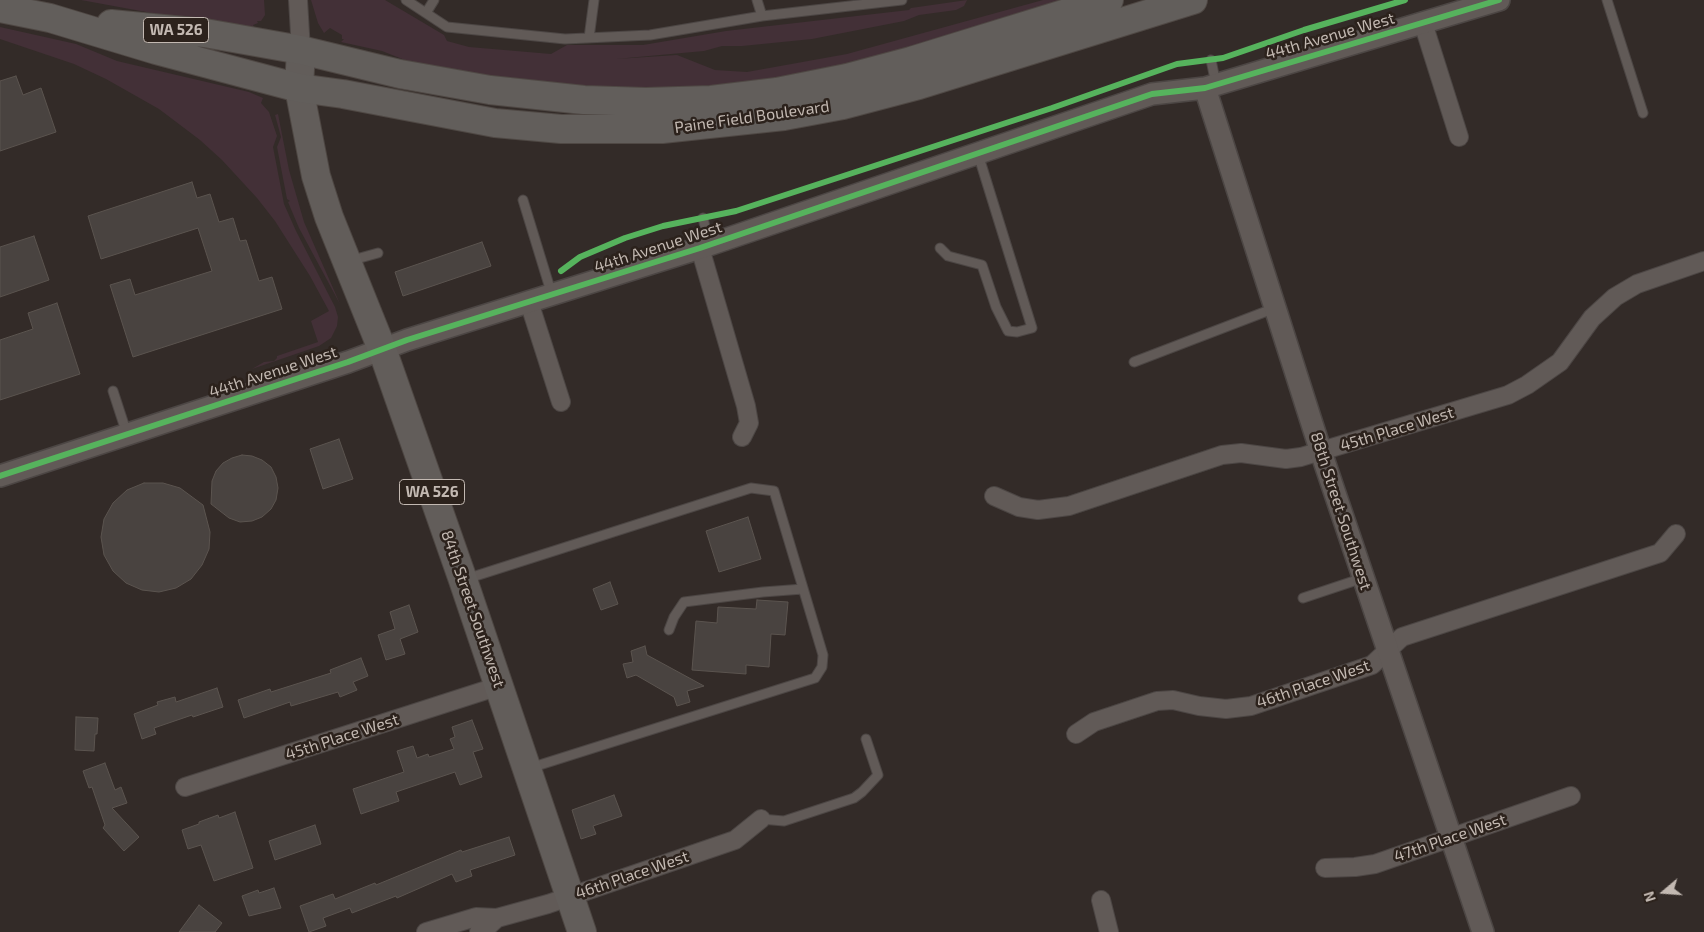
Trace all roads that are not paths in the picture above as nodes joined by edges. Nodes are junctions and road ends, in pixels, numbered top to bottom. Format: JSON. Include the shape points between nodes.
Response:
{"nodes":[{"id":1,"x":298,"y":0,"type":"edge"},
{"id":2,"x":406,"y":0,"type":"edge"},
{"id":3,"x":434,"y":0,"type":"edge"},
{"id":4,"x":592,"y":0,"type":"edge"},
{"id":5,"x":757,"y":0,"type":"edge"},
{"id":6,"x":902,"y":0,"type":"edge"},
{"id":7,"x":1109,"y":0,"type":"edge"},
{"id":8,"x":1193,"y":0,"type":"edge"},
{"id":9,"x":1499,"y":0,"type":"edge"},
{"id":10,"x":1607,"y":0,"type":"edge"},
{"id":11,"x":0,"y":8,"type":"edge"},
{"id":12,"x":426,"y":13,"type":"junction"},
{"id":13,"x":762,"y":16,"type":"junction"},
{"id":14,"x":50,"y":18,"type":"junction"},
{"id":15,"x":1423,"y":23,"type":"junction"},
{"id":16,"x":590,"y":38,"type":"junction"},
{"id":17,"x":301,"y":50,"type":"junction"},
{"id":18,"x":1212,"y":60,"type":"dead end"},
{"id":19,"x":1211,"y":86,"type":"junction"},
{"id":20,"x":299,"y":88,"type":"junction"},
{"id":21,"x":1643,"y":113,"type":"dead end"},
{"id":22,"x":1459,"y":137,"type":"dead end"},
{"id":23,"x":978,"y":154,"type":"junction"},
{"id":24,"x":523,"y":200,"type":"dead end"},
{"id":25,"x":703,"y":218,"type":"dead end"},
{"id":26,"x":705,"y":247,"type":"junction"},
{"id":27,"x":940,"y":248,"type":"dead end"},
{"id":28,"x":378,"y":253,"type":"dead end"},
{"id":29,"x":1704,"y":261,"type":"edge"},
{"id":30,"x":346,"y":262,"type":"junction"},
{"id":31,"x":552,"y":295,"type":"junction"},
{"id":32,"x":529,"y":302,"type":"junction"},
{"id":33,"x":1276,"y":308,"type":"junction"},
{"id":34,"x":382,"y":349,"type":"junction"},
{"id":35,"x":1134,"y":362,"type":"dead end"},
{"id":36,"x":113,"y":391,"type":"dead end"},
{"id":37,"x":562,"y":402,"type":"dead end"},
{"id":38,"x":127,"y":434,"type":"junction"},
{"id":39,"x":742,"y":437,"type":"dead end"},
{"id":40,"x":1321,"y":452,"type":"junction"},
{"id":41,"x":0,"y":476,"type":"edge"},
{"id":42,"x":994,"y":496,"type":"dead end"},
{"id":43,"x":1676,"y":534,"type":"dead end"},
{"id":44,"x":1364,"y":578,"type":"junction"},
{"id":45,"x":463,"y":580,"type":"junction"},
{"id":46,"x":803,"y":589,"type":"junction"},
{"id":47,"x":1303,"y":598,"type":"dead end"},
{"id":48,"x":669,"y":630,"type":"dead end"},
{"id":49,"x":1388,"y":651,"type":"junction"},
{"id":50,"x":499,"y":686,"type":"junction"},
{"id":51,"x":1076,"y":734,"type":"dead end"},
{"id":52,"x":866,"y":739,"type":"dead end"},
{"id":53,"x":527,"y":768,"type":"junction"},
{"id":54,"x":185,"y":787,"type":"dead end"},
{"id":55,"x":1571,"y":796,"type":"dead end"},
{"id":56,"x":761,"y":819,"type":"joint"},
{"id":57,"x":1452,"y":838,"type":"junction"},
{"id":58,"x":1325,"y":868,"type":"dead end"},
{"id":59,"x":570,"y":896,"type":"junction"},
{"id":60,"x":1101,"y":900,"type":"dead end"},
{"id":61,"x":497,"y":918,"type":"junction"},
{"id":62,"x":426,"y":932,"type":"edge"},
{"id":63,"x":479,"y":932,"type":"edge"},
{"id":64,"x":582,"y":932,"type":"edge"},
{"id":65,"x":1109,"y":932,"type":"edge"},
{"id":66,"x":1483,"y":932,"type":"edge"}],
"edges":[{"from":1,"to":17,"type":"street","name":"84th Street Southwest"},
{"from":2,"to":12,"type":"lane"},
{"from":3,"to":12,"type":"lane"},
{"from":4,"to":16,"type":"lane"},
{"from":5,"to":13,"type":"lane"},
{"from":6,"to":13,"type":"lane"},
{"from":7,"to":17,"type":"highway","name":"Paine Field Boulevard","via":[[847,78],[777,92],[711,100],[584,100],[490,90],[400,74]]},
{"from":8,"to":20,"type":"highway","name":"Paine Field Boulevard","via":[[919,85],[843,105],[784,116],[662,129],[561,129],[495,123]]},
{"from":9,"to":15,"type":"street","name":"44th Avenue West"},
{"from":10,"to":21,"type":"lane"},
{"from":11,"to":14,"type":"highway","number":"WA 526"},
{"from":12,"to":16,"type":"lane","via":[[447,27],[564,39]]},
{"from":13,"to":16,"type":"lane","via":[[650,35]]},
{"from":14,"to":17,"type":"highway","number":"WA 526","via":[[205,33]]},
{"from":14,"to":20,"type":"highway","number":"WA 526"},
{"from":15,"to":19,"type":"street","name":"44th Avenue West"},
{"from":15,"to":22,"type":"street"},
{"from":17,"to":20,"type":"main road","name":"84th Street Southwest","number":"WA 526"},
{"from":18,"to":19,"type":"lane"},
{"from":19,"to":23,"type":"street","name":"44th Avenue West","via":[[1152,94]]},
{"from":19,"to":33,"type":"street","name":"88th Street Southwest"},
{"from":20,"to":30,"type":"main road","name":"84th Street Southwest","number":"WA 526","via":[[316,176]]},
{"from":23,"to":26,"type":"street","name":"44th Avenue West"},
{"from":23,"to":27,"type":"lane","via":[[1032,328],[1008,331],[982,265],[948,256]]},
{"from":24,"to":31,"type":"lane"},
{"from":25,"to":26,"type":"lane"},
{"from":26,"to":31,"type":"street","name":"44th Avenue West"},
{"from":26,"to":39,"type":"street","via":[[746,406],[749,422]]},
{"from":28,"to":30,"type":"lane"},
{"from":29,"to":40,"type":"street","name":"45th Place West","via":[[1637,284],[1615,297],[1592,318],[1560,362],[1527,386],[1508,395]]},
{"from":30,"to":34,"type":"main road","name":"84th Street Southwest","number":"WA 526"},
{"from":31,"to":32,"type":"street","name":"44th Avenue West"},
{"from":32,"to":34,"type":"street","name":"44th Avenue West"},
{"from":32,"to":37,"type":"street"},
{"from":33,"to":35,"type":"lane"},
{"from":33,"to":40,"type":"street","name":"88th Street Southwest"},
{"from":34,"to":38,"type":"street","name":"44th Avenue West"},
{"from":34,"to":45,"type":"main road","name":"84th Street Southwest","number":"WA 526"},
{"from":36,"to":38,"type":"lane"},
{"from":38,"to":41,"type":"street","name":"44th Avenue West"},
{"from":40,"to":42,"type":"street","name":"45th Place West","via":[[1286,459],[1232,453],[1054,509],[1019,507]]},
{"from":40,"to":44,"type":"street","name":"88th Street Southwest"},
{"from":43,"to":49,"type":"street","name":"46th Place West","via":[[1660,553],[1402,637]]},
{"from":44,"to":47,"type":"lane"},
{"from":44,"to":49,"type":"street","name":"88th Street Southwest"},
{"from":45,"to":46,"type":"lane","via":[[751,488],[774,491]]},
{"from":45,"to":50,"type":"main road","name":"84th Street Southwest","number":"WA 526"},
{"from":46,"to":48,"type":"lane","via":[[684,602]]},
{"from":46,"to":53,"type":"lane","via":[[823,656],[816,678]]},
{"from":49,"to":51,"type":"street","name":"46th Place West","via":[[1372,665],[1252,706],[1226,708],[1174,700],[1157,701],[1094,722]]},
{"from":49,"to":57,"type":"street","name":"88th Street Southwest"},
{"from":50,"to":53,"type":"main road","name":"84th Street Southwest","number":"WA 526"},
{"from":50,"to":54,"type":"street","name":"45th Place West"},
{"from":52,"to":56,"type":"lane","via":[[878,775],[862,792],[854,798],[784,821]]},
{"from":53,"to":59,"type":"main road","name":"84th Street Southwest","number":"WA 526"},
{"from":55,"to":57,"type":"street","name":"47th Place West"},
{"from":56,"to":59,"type":"street","name":"46th Place West","via":[[735,840]]},
{"from":57,"to":58,"type":"street","name":"47th Place West","via":[[1375,864]]},
{"from":57,"to":66,"type":"street","name":"88th Street Southwest"},
{"from":59,"to":61,"type":"street","name":"46th Place West"},
{"from":59,"to":64,"type":"main road","name":"84th Street Southwest","number":"WA 526"},
{"from":60,"to":65,"type":"street"},
{"from":61,"to":62,"type":"street","name":"46th Place West","via":[[476,917]]},
{"from":61,"to":63,"type":"street","name":"46th Place West"}]}
